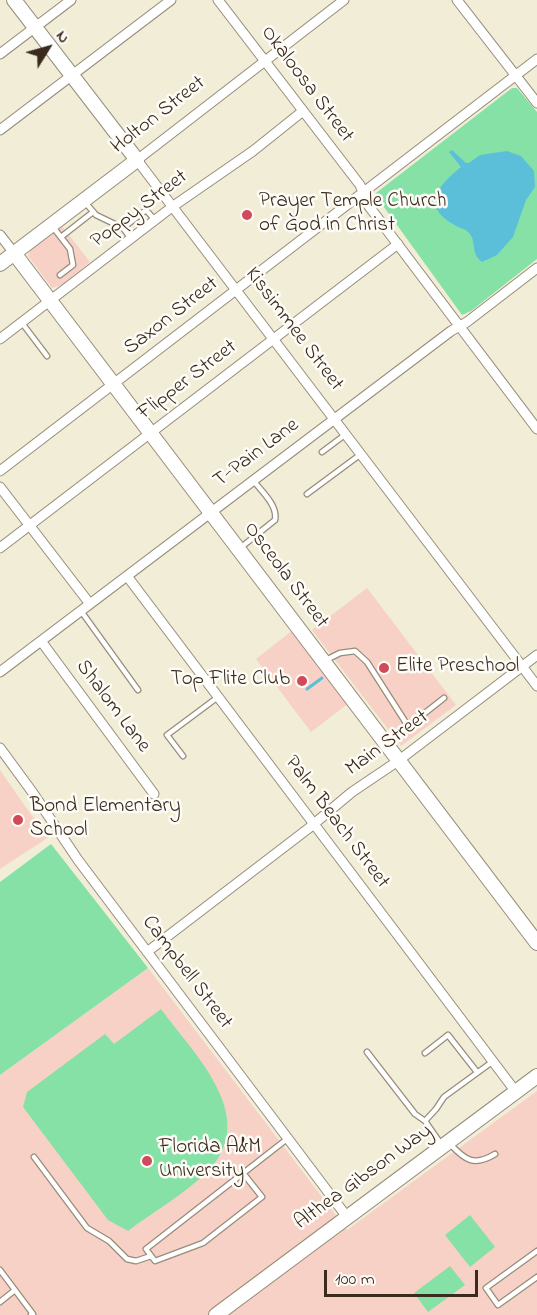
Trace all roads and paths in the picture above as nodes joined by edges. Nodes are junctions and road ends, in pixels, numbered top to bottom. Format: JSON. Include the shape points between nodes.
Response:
{"nodes":[{"id":1,"x":14,"y":0,"type":"edge"},
{"id":2,"x":71,"y":0,"type":"edge"},
{"id":3,"x":171,"y":0,"type":"edge"},
{"id":4,"x":218,"y":0,"type":"edge"},
{"id":5,"x":344,"y":0,"type":"edge"},
{"id":6,"x":457,"y":0,"type":"edge"},
{"id":7,"x":35,"y":27,"type":"junction"},
{"id":8,"x":0,"y":54,"type":"edge"},
{"id":9,"x":537,"y":59,"type":"edge"},
{"id":10,"x":264,"y":61,"type":"junction"},
{"id":11,"x":72,"y":75,"type":"junction"},
{"id":12,"x":516,"y":76,"type":"junction"},
{"id":13,"x":537,"y":103,"type":"edge"},
{"id":14,"x":303,"y":111,"type":"junction"},
{"id":15,"x":0,"y":130,"type":"edge"},
{"id":16,"x":137,"y":160,"type":"junction"},
{"id":17,"x":363,"y":193,"type":"junction"},
{"id":18,"x":83,"y":201,"type":"junction"},
{"id":19,"x":172,"y":207,"type":"junction"},
{"id":20,"x":93,"y":212,"type":"junction"},
{"id":21,"x":155,"y":220,"type":"junction"},
{"id":22,"x":51,"y":225,"type":"junction"},
{"id":23,"x":123,"y":228,"type":"junction"},
{"id":24,"x":0,"y":235,"type":"edge"},
{"id":25,"x":61,"y":237,"type":"junction"},
{"id":26,"x":131,"y":239,"type":"junction"},
{"id":27,"x":398,"y":244,"type":"junction"},
{"id":28,"x":14,"y":253,"type":"junction"},
{"id":29,"x":0,"y":264,"type":"edge"},
{"id":30,"x":69,"y":267,"type":"junction"},
{"id":31,"x":537,"y":268,"type":"edge"},
{"id":32,"x":60,"y":275,"type":"dead end"},
{"id":33,"x":78,"y":279,"type":"junction"},
{"id":34,"x":236,"y":290,"type":"junction"},
{"id":35,"x":50,"y":301,"type":"junction"},
{"id":36,"x":22,"y":323,"type":"junction"},
{"id":37,"x":459,"y":326,"type":"junction"},
{"id":38,"x":0,"y":339,"type":"edge"},
{"id":39,"x":274,"y":340,"type":"junction"},
{"id":40,"x":47,"y":356,"type":"dead end"},
{"id":41,"x":114,"y":385,"type":"junction"},
{"id":42,"x":334,"y":418,"type":"junction"},
{"id":43,"x":537,"y":429,"type":"edge"},
{"id":44,"x":150,"y":432,"type":"junction"},
{"id":45,"x":346,"y":434,"type":"junction"},
{"id":46,"x":322,"y":452,"type":"dead end"},
{"id":47,"x":361,"y":454,"type":"junction"},
{"id":48,"x":0,"y":471,"type":"edge"},
{"id":49,"x":253,"y":480,"type":"junction"},
{"id":50,"x":0,"y":487,"type":"edge"},
{"id":51,"x":307,"y":494,"type":"dead end"},
{"id":52,"x":210,"y":512,"type":"junction"},
{"id":53,"x":29,"y":525,"type":"junction"},
{"id":54,"x":0,"y":548,"type":"edge"},
{"id":55,"x":238,"y":549,"type":"junction"},
{"id":56,"x":127,"y":576,"type":"junction"},
{"id":57,"x":90,"y":604,"type":"junction"},
{"id":58,"x":81,"y":611,"type":"junction"},
{"id":59,"x":41,"y":641,"type":"junction"},
{"id":60,"x":537,"y":655,"type":"edge"},
{"id":61,"x":324,"y":662,"type":"junction"},
{"id":62,"x":522,"y":666,"type":"junction"},
{"id":63,"x":0,"y":672,"type":"edge"},
{"id":64,"x":537,"y":686,"type":"edge"},
{"id":65,"x":138,"y":690,"type":"dead end"},
{"id":66,"x":218,"y":696,"type":"junction"},
{"id":67,"x":444,"y":698,"type":"dead end"},
{"id":68,"x":408,"y":726,"type":"junction"},
{"id":69,"x":386,"y":744,"type":"junction"},
{"id":70,"x":0,"y":748,"type":"edge"},
{"id":71,"x":183,"y":756,"type":"dead end"},
{"id":72,"x":398,"y":761,"type":"junction"},
{"id":73,"x":154,"y":794,"type":"dead end"},
{"id":74,"x":314,"y":824,"type":"junction"},
{"id":75,"x":537,"y":943,"type":"edge"},
{"id":76,"x":147,"y":952,"type":"junction"},
{"id":77,"x":367,"y":1052,"type":"dead end"},
{"id":78,"x":425,"y":1053,"type":"dead end"},
{"id":79,"x":493,"y":1061,"type":"junction"},
{"id":80,"x":477,"y":1072,"type":"junction"},
{"id":81,"x":537,"y":1076,"type":"edge"},
{"id":82,"x":516,"y":1092,"type":"junction"},
{"id":83,"x":425,"y":1121,"type":"junction"},
{"id":84,"x":287,"y":1139,"type":"junction"},
{"id":85,"x":445,"y":1144,"type":"junction"},
{"id":86,"x":495,"y":1154,"type":"dead end"},
{"id":87,"x":34,"y":1157,"type":"dead end"},
{"id":88,"x":243,"y":1173,"type":"junction"},
{"id":89,"x":347,"y":1217,"type":"junction"},
{"id":90,"x":537,"y":1251,"type":"edge"},
{"id":91,"x":151,"y":1256,"type":"junction"},
{"id":92,"x":0,"y":1270,"type":"edge"},
{"id":93,"x":537,"y":1276,"type":"edge"},
{"id":94,"x":15,"y":1290,"type":"junction"},
{"id":95,"x":0,"y":1302,"type":"edge"},
{"id":96,"x":32,"y":1315,"type":"edge"},
{"id":97,"x":216,"y":1315,"type":"edge"}],
"edges":[{"from":1,"to":7,"type":"street","name":"Kissimmee Street"},
{"from":2,"to":7,"type":"street"},
{"from":3,"to":11,"type":"street"},
{"from":4,"to":10,"type":"street","name":"Okaloosa Street"},
{"from":5,"to":10,"type":"street","name":"Holton Street"},
{"from":6,"to":12,"type":"street"},
{"from":7,"to":8,"type":"street"},
{"from":7,"to":11,"type":"street","name":"Kissimmee Street"},
{"from":9,"to":12,"type":"street","name":"Saxon Street"},
{"from":10,"to":14,"type":"street","name":"Okaloosa Street"},
{"from":10,"to":16,"type":"street","name":"Holton Street"},
{"from":11,"to":15,"type":"street"},
{"from":11,"to":16,"type":"street","name":"Kissimmee Street"},
{"from":12,"to":13,"type":"street"},
{"from":12,"to":17,"type":"street","name":"Saxon Street"},
{"from":14,"to":17,"type":"street","name":"Okaloosa Street"},
{"from":14,"to":19,"type":"street","name":"Poppy Street"},
{"from":16,"to":18,"type":"street","name":"Holton Street"},
{"from":16,"to":19,"type":"street","name":"Kissimmee Street"},
{"from":17,"to":27,"type":"street","name":"Okaloosa Street"},
{"from":17,"to":34,"type":"street","name":"Saxon Street"},
{"from":18,"to":20,"type":"lane"},
{"from":18,"to":22,"type":"street","name":"Holton Street"},
{"from":19,"to":21,"type":"street","name":"Poppy Street"},
{"from":19,"to":34,"type":"street","name":"Kissimmee Street"},
{"from":20,"to":23,"type":"lane"},
{"from":20,"to":25,"type":"lane"},
{"from":21,"to":23,"type":"lane","via":[[146,210]]},
{"from":21,"to":26,"type":"street","name":"Poppy Street"},
{"from":22,"to":25,"type":"lane"},
{"from":22,"to":28,"type":"street","name":"Holton Street"},
{"from":23,"to":26,"type":"lane"},
{"from":24,"to":28,"type":"street","name":"Osceola Street"},
{"from":25,"to":30,"type":"lane","via":[[73,256],[73,265]]},
{"from":26,"to":33,"type":"street","name":"Poppy Street"},
{"from":27,"to":37,"type":"street","name":"Okaloosa Street"},
{"from":27,"to":39,"type":"street","name":"Flipper Street"},
{"from":28,"to":29,"type":"street","name":"Holton Street"},
{"from":28,"to":35,"type":"street","name":"Osceola Street"},
{"from":30,"to":32,"type":"lane"},
{"from":30,"to":33,"type":"lane"},
{"from":31,"to":37,"type":"street","name":"T-Pain Lane"},
{"from":33,"to":35,"type":"street","name":"Poppy Street"},
{"from":34,"to":39,"type":"street","name":"Kissimmee Street"},
{"from":34,"to":41,"type":"street","name":"Saxon Street"},
{"from":35,"to":36,"type":"street","name":"Poppy Street"},
{"from":35,"to":41,"type":"street","name":"Osceola Street"},
{"from":36,"to":38,"type":"street","name":"Poppy Street"},
{"from":36,"to":40,"type":"lane"},
{"from":37,"to":42,"type":"street","name":"T-Pain Lane"},
{"from":37,"to":43,"type":"street","name":"Okaloosa Street"},
{"from":39,"to":42,"type":"street","name":"Kissimmee Street"},
{"from":39,"to":44,"type":"street","name":"Flipper Street"},
{"from":41,"to":44,"type":"street","name":"Osceola Street"},
{"from":41,"to":48,"type":"street","name":"Saxon Street"},
{"from":42,"to":45,"type":"street","name":"Kissimmee Street"},
{"from":42,"to":49,"type":"street","name":"T-Pain Lane"},
{"from":44,"to":52,"type":"street","name":"Osceola Street"},
{"from":44,"to":53,"type":"street","name":"Flipper Street"},
{"from":45,"to":46,"type":"lane"},
{"from":45,"to":47,"type":"street","name":"Kissimmee Street"},
{"from":47,"to":51,"type":"lane"},
{"from":47,"to":62,"type":"street","name":"Kissimmee Street"},
{"from":49,"to":52,"type":"street","name":"T-Pain Lane"},
{"from":49,"to":55,"type":"lane","via":[[273,507],[275,520]]},
{"from":50,"to":53,"type":"street"},
{"from":52,"to":55,"type":"street","name":"Osceola Street"},
{"from":52,"to":56,"type":"street","name":"T-Pain Lane"},
{"from":53,"to":54,"type":"street","name":"Flipper Street"},
{"from":53,"to":57,"type":"street"},
{"from":55,"to":61,"type":"street","name":"Osceola Street"},
{"from":56,"to":57,"type":"street","name":"T-Pain Lane"},
{"from":56,"to":66,"type":"street","name":"Palm Beach Street"},
{"from":57,"to":58,"type":"street","name":"T-Pain Lane"},
{"from":58,"to":59,"type":"street","name":"T-Pain Lane"},
{"from":58,"to":65,"type":"lane"},
{"from":59,"to":63,"type":"street","name":"T-Pain Lane"},
{"from":59,"to":73,"type":"street","name":"Shalom Lane"},
{"from":60,"to":62,"type":"street","name":"Main Street"},
{"from":61,"to":68,"type":"lane","via":[[340,653],[355,651],[367,662]]},
{"from":61,"to":69,"type":"street","name":"Osceola Street"},
{"from":62,"to":64,"type":"street","name":"Kissimmee Street"},
{"from":62,"to":72,"type":"street","name":"Main Street"},
{"from":66,"to":71,"type":"lane","via":[[167,735]]},
{"from":66,"to":74,"type":"street","name":"Palm Beach Street"},
{"from":67,"to":68,"type":"lane"},
{"from":68,"to":69,"type":"lane"},
{"from":69,"to":72,"type":"street","name":"Osceola Street"},
{"from":70,"to":76,"type":"street","name":"Campbell Street"},
{"from":72,"to":74,"type":"street","name":"Main Street"},
{"from":72,"to":75,"type":"street","name":"Osceola Street"},
{"from":74,"to":76,"type":"street","name":"Main Street"},
{"from":74,"to":79,"type":"street","name":"Palm Beach Street"},
{"from":76,"to":84,"type":"street","name":"Campbell Street"},
{"from":77,"to":83,"type":"lane"},
{"from":78,"to":80,"type":"lane","via":[[448,1035]]},
{"from":79,"to":80,"type":"lane"},
{"from":79,"to":82,"type":"street","name":"Palm Beach Street"},
{"from":80,"to":83,"type":"lane","via":[[444,1097]]},
{"from":81,"to":82,"type":"street","name":"Althea Gibson Way"},
{"from":82,"to":85,"type":"street","name":"Althea Gibson Way"},
{"from":83,"to":85,"type":"lane"},
{"from":84,"to":88,"type":"lane"},
{"from":84,"to":89,"type":"street","name":"Campbell Street"},
{"from":85,"to":86,"type":"lane","via":[[470,1161],[480,1162]]},
{"from":85,"to":89,"type":"street","name":"Althea Gibson Way"},
{"from":87,"to":91,"type":"lane","via":[[87,1228],[109,1241],[127,1259],[136,1261]]},
{"from":88,"to":91,"type":"lane","via":[[146,1249]]},
{"from":88,"to":91,"type":"lane","via":[[262,1197],[203,1243],[155,1261]]},
{"from":89,"to":97,"type":"street","name":"Althea Gibson Way"},
{"from":90,"to":93,"type":"lane","via":[[486,1288],[498,1305]]},
{"from":92,"to":94,"type":"lane"},
{"from":94,"to":95,"type":"lane"},
{"from":94,"to":96,"type":"lane"}]}
